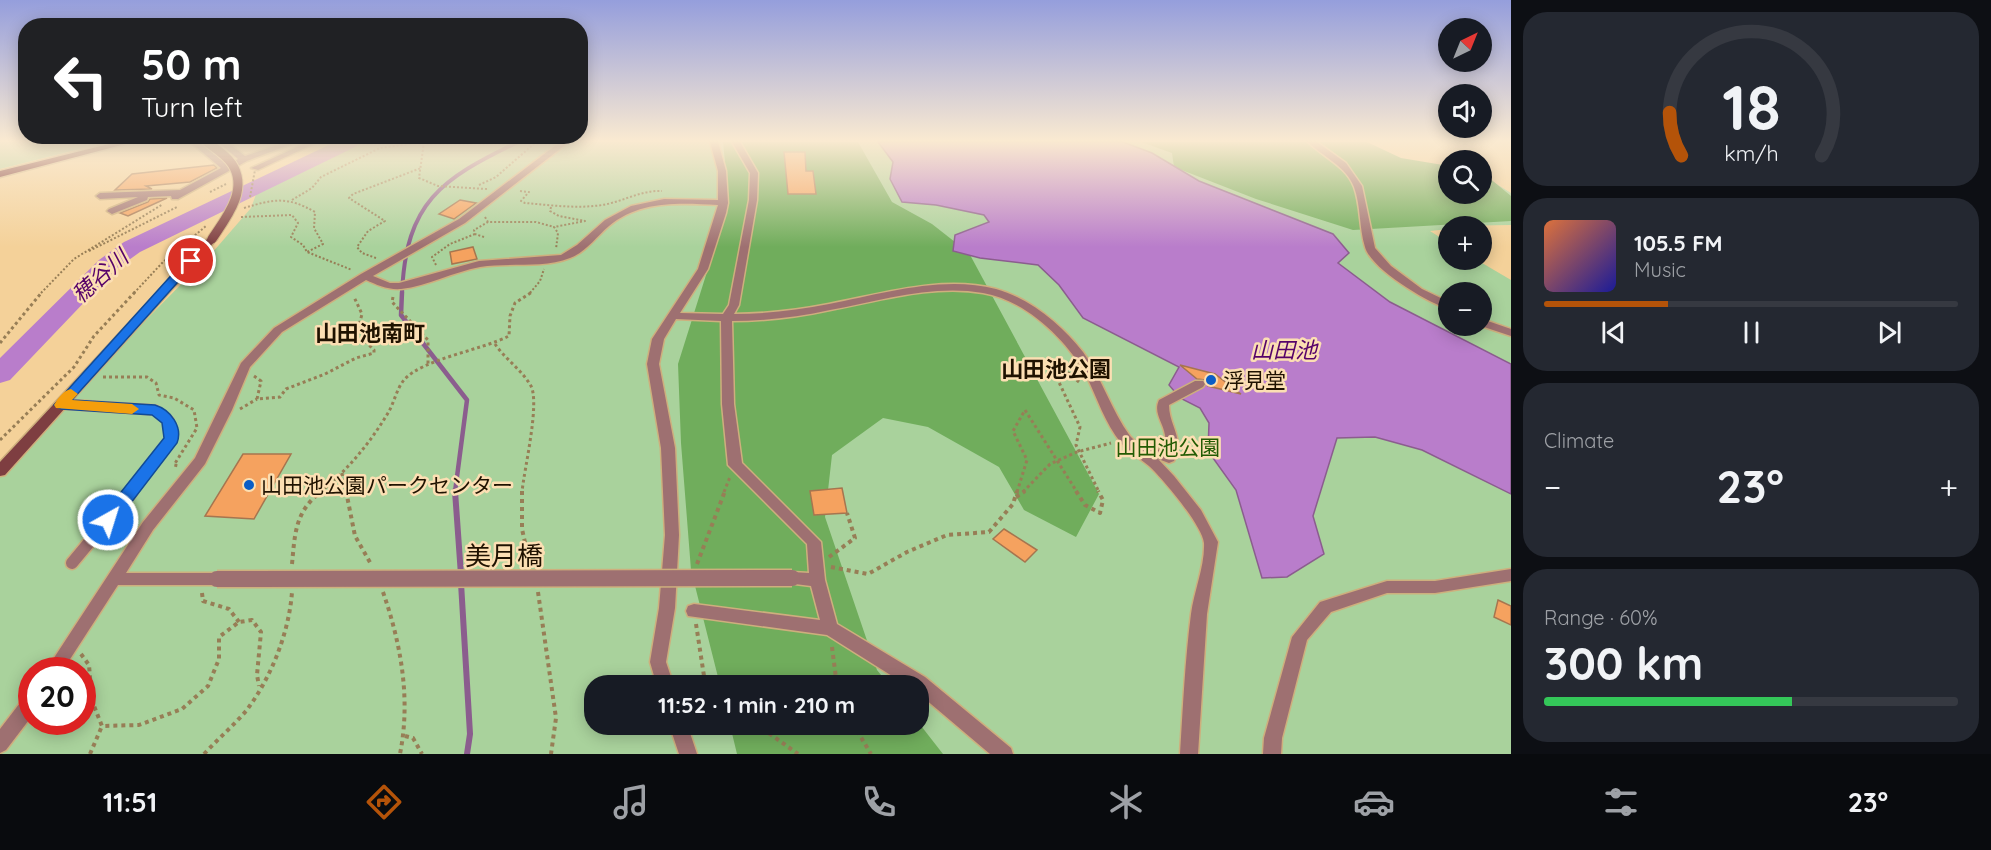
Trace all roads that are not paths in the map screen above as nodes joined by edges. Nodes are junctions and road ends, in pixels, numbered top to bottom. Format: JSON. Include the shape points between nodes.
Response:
{"nodes":[{"id":1,"x":213,"y":177,"type":"edge"},
{"id":2,"x":237,"y":177,"type":"edge"},
{"id":3,"x":519,"y":177,"type":"edge"},
{"id":4,"x":722,"y":177,"type":"edge"},
{"id":5,"x":754,"y":177,"type":"edge"},
{"id":6,"x":1352,"y":177,"type":"edge"},
{"id":7,"x":153,"y":194,"type":"junction"},
{"id":8,"x":100,"y":196,"type":"dead end"},
{"id":9,"x":723,"y":202,"type":"junction"},
{"id":10,"x":112,"y":211,"type":"dead end"},
{"id":11,"x":365,"y":276,"type":"junction"},
{"id":12,"x":1438,"y":301,"type":"edge"},
{"id":13,"x":674,"y":316,"type":"junction"},
{"id":14,"x":726,"y":318,"type":"junction"},
{"id":15,"x":1492,"y":326,"type":"edge"},
{"id":16,"x":1511,"y":333,"type":"edge"},
{"id":17,"x":1199,"y":384,"type":"dead end"},
{"id":18,"x":61,"y":405,"type":"junction"},
{"id":19,"x":1126,"y":441,"type":"junction"},
{"id":20,"x":0,"y":471,"type":"edge"},
{"id":21,"x":72,"y":563,"type":"dead end"},
{"id":22,"x":817,"y":572,"type":"junction"},
{"id":23,"x":1511,"y":575,"type":"edge"},
{"id":24,"x":114,"y":579,"type":"junction"},
{"id":25,"x":693,"y":611,"type":"dead end"},
{"id":26,"x":830,"y":628,"type":"junction"},
{"id":27,"x":63,"y":657,"type":"edge"},
{"id":28,"x":662,"y":675,"type":"edge"},
{"id":29,"x":18,"y":720,"type":"edge"},
{"id":30,"x":682,"y":735,"type":"edge"},
{"id":31,"x":0,"y":744,"type":"edge"},
{"id":32,"x":688,"y":754,"type":"edge"},
{"id":33,"x":1004,"y":754,"type":"edge"},
{"id":34,"x":1189,"y":754,"type":"edge"},
{"id":35,"x":1272,"y":754,"type":"edge"}],
"edges":[{"from":1,"to":7,"type":"street","via":[[180,195]]},
{"from":2,"to":18,"type":"street","bridge":true,"via":[[233,206],[212,239]]},
{"from":3,"to":11,"type":"street","via":[[472,213]]},
{"from":4,"to":9,"type":"street"},
{"from":5,"to":14,"type":"street","via":[[734,305]]},
{"from":6,"to":12,"type":"street","via":[[1358,186],[1370,249],[1387,268]]},
{"from":7,"to":8,"type":"street"},
{"from":7,"to":10,"type":"street"},
{"from":9,"to":11,"type":"street","via":[[655,202],[631,209],[609,221],[569,256],[481,264],[395,286]]},
{"from":9,"to":13,"type":"street","via":[[703,269]]},
{"from":11,"to":24,"type":"street","via":[[278,330],[245,366],[200,461],[148,526]]},
{"from":13,"to":14,"type":"street"},
{"from":13,"to":28,"type":"street","via":[[658,339],[653,364],[668,448],[672,535],[668,608],[658,662]]},
{"from":14,"to":19,"type":"street","via":[[784,314],[944,288],[991,291],[1020,303],[1067,341],[1086,364]]},
{"from":14,"to":22,"type":"street","via":[[728,404],[735,465],[814,542]]},
{"from":15,"to":16,"type":"street"},
{"from":17,"to":19,"type":"street","via":[[1163,403],[1172,436],[1169,458]]},
{"from":18,"to":20,"type":"street"},
{"from":18,"to":21,"type":"lane","via":[[155,410],[169,421],[171,439]]},
{"from":19,"to":34,"type":"street","via":[[1157,466],[1192,508],[1211,540],[1199,613]]},
{"from":22,"to":24,"type":"street","name":"美月橋","bridge":true,"via":[[792,578]]},
{"from":22,"to":26,"type":"street"},
{"from":23,"to":35,"type":"street","via":[[1435,587],[1387,587],[1326,607],[1300,637]]},
{"from":24,"to":27,"type":"street"},
{"from":25,"to":26,"type":"street"},
{"from":26,"to":33,"type":"street","via":[[919,683]]},
{"from":29,"to":31,"type":"street"},
{"from":30,"to":32,"type":"street"}]}
